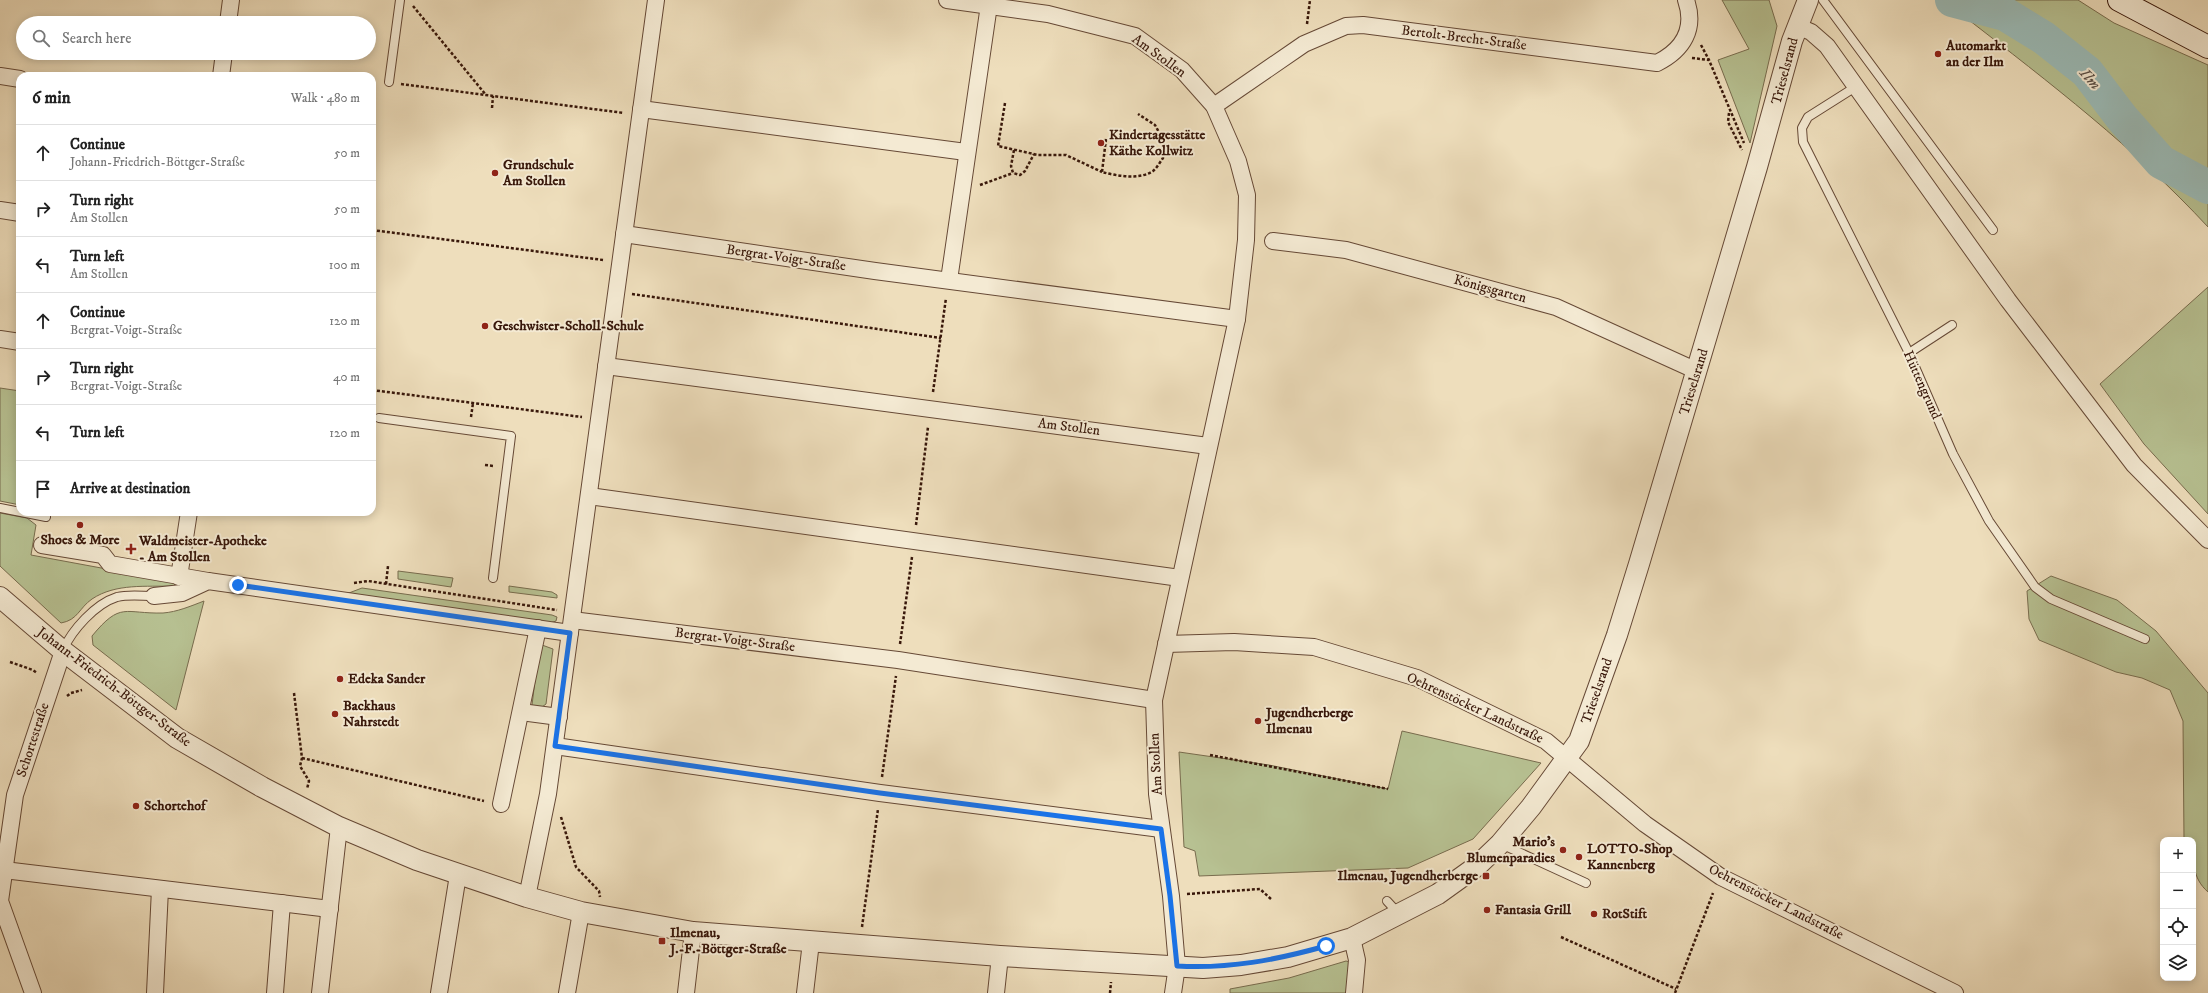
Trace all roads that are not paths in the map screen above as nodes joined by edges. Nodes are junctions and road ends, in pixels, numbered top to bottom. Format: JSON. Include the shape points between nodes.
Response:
{"nodes":[{"id":1,"x":231,"y":0,"type":"edge"},
{"id":2,"x":400,"y":0,"type":"edge"},
{"id":3,"x":656,"y":0,"type":"edge"},
{"id":4,"x":947,"y":0,"type":"edge"},
{"id":5,"x":1686,"y":0,"type":"edge"},
{"id":6,"x":1808,"y":0,"type":"edge"},
{"id":7,"x":1824,"y":0,"type":"edge"},
{"id":8,"x":2119,"y":0,"type":"edge"},
{"id":9,"x":981,"y":3,"type":"edge"},
{"id":10,"x":229,"y":16,"type":"edge"},
{"id":11,"x":1797,"y":26,"type":"junction"},
{"id":12,"x":2208,"y":47,"type":"edge"},
{"id":13,"x":223,"y":60,"type":"edge"},
{"id":14,"x":222,"y":72,"type":"edge"},
{"id":15,"x":0,"y":76,"type":"edge"},
{"id":16,"x":16,"y":78,"type":"edge"},
{"id":17,"x":388,"y":82,"type":"road end"},
{"id":18,"x":1856,"y":86,"type":"junction"},
{"id":19,"x":1214,"y":106,"type":"junction"},
{"id":20,"x":641,"y":109,"type":"junction"},
{"id":21,"x":966,"y":152,"type":"junction"},
{"id":22,"x":0,"y":210,"type":"edge"},
{"id":23,"x":16,"y":212,"type":"edge"},
{"id":24,"x":1993,"y":230,"type":"dead end"},
{"id":25,"x":624,"y":234,"type":"junction"},
{"id":26,"x":1273,"y":241,"type":"dead end"},
{"id":27,"x":949,"y":280,"type":"junction"},
{"id":28,"x":1237,"y":319,"type":"junction"},
{"id":29,"x":1952,"y":325,"type":"dead end"},
{"id":30,"x":0,"y":339,"type":"edge"},
{"id":31,"x":16,"y":341,"type":"edge"},
{"id":32,"x":1909,"y":353,"type":"junction"},
{"id":33,"x":606,"y":366,"type":"junction"},
{"id":34,"x":1697,"y":371,"type":"junction"},
{"id":35,"x":378,"y":418,"type":"dead end"},
{"id":36,"x":1208,"y":446,"type":"junction"},
{"id":37,"x":589,"y":496,"type":"junction"},
{"id":38,"x":0,"y":508,"type":"edge"},
{"id":39,"x":16,"y":511,"type":"edge"},
{"id":40,"x":41,"y":516,"type":"edge"},
{"id":41,"x":188,"y":516,"type":"edge"},
{"id":42,"x":46,"y":517,"type":"dead end"},
{"id":43,"x":2208,"y":540,"type":"edge"},
{"id":44,"x":42,"y":545,"type":"dead end"},
{"id":45,"x":179,"y":577,"type":"junction"},
{"id":46,"x":493,"y":578,"type":"dead end"},
{"id":47,"x":1180,"y":578,"type":"junction"},
{"id":48,"x":208,"y":581,"type":"junction"},
{"id":49,"x":154,"y":596,"type":"joint"},
{"id":50,"x":0,"y":597,"type":"edge"},
{"id":51,"x":572,"y":622,"type":"junction"},
{"id":52,"x":538,"y":628,"type":"junction"},
{"id":53,"x":2145,"y":640,"type":"dead end"},
{"id":54,"x":1166,"y":644,"type":"junction"},
{"id":55,"x":63,"y":651,"type":"junction"},
{"id":56,"x":1154,"y":700,"type":"junction"},
{"id":57,"x":520,"y":712,"type":"junction"},
{"id":58,"x":559,"y":717,"type":"junction"},
{"id":59,"x":555,"y":746,"type":"junction"},
{"id":60,"x":1567,"y":759,"type":"junction"},
{"id":61,"x":501,"y":804,"type":"dead end"},
{"id":62,"x":338,"y":827,"type":"junction"},
{"id":63,"x":1161,"y":829,"type":"junction"},
{"id":64,"x":1500,"y":844,"type":"junction"},
{"id":65,"x":4,"y":870,"type":"junction"},
{"id":66,"x":458,"y":875,"type":"junction"},
{"id":67,"x":1586,"y":883,"type":"dead end"},
{"id":68,"x":160,"y":889,"type":"junction"},
{"id":69,"x":527,"y":897,"type":"junction"},
{"id":70,"x":0,"y":901,"type":"edge"},
{"id":71,"x":282,"y":904,"type":"junction"},
{"id":72,"x":330,"y":909,"type":"junction"},
{"id":73,"x":581,"y":912,"type":"junction"},
{"id":74,"x":693,"y":932,"type":"junction"},
{"id":75,"x":1352,"y":938,"type":"junction"},
{"id":76,"x":811,"y":942,"type":"junction"},
{"id":77,"x":1000,"y":956,"type":"junction"},
{"id":78,"x":1177,"y":966,"type":"junction"},
{"id":79,"x":33,"y":993,"type":"edge"},
{"id":80,"x":155,"y":993,"type":"edge"},
{"id":81,"x":276,"y":993,"type":"edge"},
{"id":82,"x":320,"y":993,"type":"edge"},
{"id":83,"x":439,"y":993,"type":"edge"},
{"id":84,"x":567,"y":993,"type":"edge"},
{"id":85,"x":686,"y":993,"type":"edge"},
{"id":86,"x":805,"y":993,"type":"edge"},
{"id":87,"x":996,"y":993,"type":"edge"},
{"id":88,"x":1173,"y":993,"type":"edge"},
{"id":89,"x":1354,"y":993,"type":"edge"},
{"id":90,"x":1955,"y":993,"type":"edge"}],
"edges":[{"from":1,"to":10,"type":"street"},
{"from":2,"to":17,"type":"lane"},
{"from":3,"to":20,"type":"street"},
{"from":4,"to":9,"type":"street","name":"Am Stollen"},
{"from":5,"to":19,"type":"street","name":"Bertolt-Brecht-Straße","via":[[1690,20],[1685,40],[1672,56],[1657,64],[1363,25],[1346,26],[1304,44]]},
{"from":6,"to":11,"type":"street","name":"Trieselsrand"},
{"from":7,"to":24,"type":"lane"},
{"from":8,"to":12,"type":"main road"},
{"from":9,"to":19,"type":"street","name":"Am Stollen","via":[[1048,14],[1135,36],[1182,70]]},
{"from":9,"to":21,"type":"street"},
{"from":11,"to":18,"type":"street","via":[[1811,32],[1827,46]]},
{"from":11,"to":34,"type":"street","name":"Trieselsrand"},
{"from":13,"to":14,"type":"street"},
{"from":15,"to":16,"type":"street"},
{"from":18,"to":32,"type":"lane","name":"Hüttengrund","via":[[1808,117],[1802,128],[1803,142]]},
{"from":18,"to":43,"type":"street","via":[[2008,300],[2134,465]]},
{"from":19,"to":28,"type":"street","name":"Am Stollen","via":[[1238,161],[1247,195],[1246,240]]},
{"from":20,"to":21,"type":"street"},
{"from":20,"to":25,"type":"street"},
{"from":21,"to":27,"type":"street"},
{"from":22,"to":23,"type":"street"},
{"from":25,"to":27,"type":"street","name":"Bergrat-Voigt-Straße"},
{"from":25,"to":33,"type":"street"},
{"from":26,"to":34,"type":"street","name":"Königsgarten","via":[[1346,250],[1556,307]]},
{"from":27,"to":28,"type":"street"},
{"from":28,"to":36,"type":"street","name":"Am Stollen"},
{"from":29,"to":32,"type":"lane"},
{"from":30,"to":31,"type":"street"},
{"from":32,"to":53,"type":"lane","name":"Hüttengrund","via":[[1953,454],[1989,521],[2035,587],[2051,599]]},
{"from":33,"to":36,"type":"street","name":"Am Stollen"},
{"from":33,"to":37,"type":"street"},
{"from":34,"to":60,"type":"street","name":"Trieselsrand","via":[[1617,635],[1586,725]]},
{"from":35,"to":46,"type":"lane","via":[[512,436]]},
{"from":36,"to":47,"type":"street","name":"Am Stollen"},
{"from":37,"to":47,"type":"street"},
{"from":37,"to":51,"type":"street"},
{"from":38,"to":39,"type":"lane"},
{"from":40,"to":42,"type":"lane"},
{"from":41,"to":45,"type":"street"},
{"from":44,"to":45,"type":"street","name":"Bergrat-Voigt-Straße","via":[[103,555],[110,564]]},
{"from":45,"to":48,"type":"street","name":"Bergrat-Voigt-Straße"},
{"from":47,"to":54,"type":"street","name":"Am Stollen"},
{"from":48,"to":49,"type":"street","via":[[182,593]]},
{"from":48,"to":52,"type":"street","name":"Bergrat-Voigt-Straße"},
{"from":49,"to":55,"type":"lane","via":[[117,597],[99,607],[69,637]]},
{"from":50,"to":55,"type":"street","name":"Johann-Friedrich-Böttger-Straße"},
{"from":51,"to":52,"type":"street","name":"Bergrat-Voigt-Straße"},
{"from":51,"to":56,"type":"street","name":"Bergrat-Voigt-Straße","via":[[898,660]]},
{"from":51,"to":58,"type":"street"},
{"from":52,"to":57,"type":"street"},
{"from":54,"to":56,"type":"street","name":"Am Stollen"},
{"from":54,"to":60,"type":"street","name":"Oehrenstöcker Landstraße","via":[[1234,642],[1314,647],[1417,678],[1546,741]]},
{"from":55,"to":62,"type":"street","name":"Johann-Friedrich-Böttger-Straße","via":[[177,738]]},
{"from":55,"to":65,"type":"street","name":"Schortestraße","via":[[14,795]]},
{"from":56,"to":63,"type":"street","name":"Am Stollen"},
{"from":57,"to":58,"type":"street"},
{"from":57,"to":61,"type":"street"},
{"from":58,"to":59,"type":"street"},
{"from":59,"to":63,"type":"street","via":[[880,793]]},
{"from":59,"to":69,"type":"street"},
{"from":60,"to":64,"type":"street","name":"Johann-Friedrich-Böttger-Straße"},
{"from":60,"to":90,"type":"street","name":"Oehrenstöcker Landstraße","via":[[1645,824],[1721,877]]},
{"from":62,"to":66,"type":"street","name":"Johann-Friedrich-Böttger-Straße"},
{"from":62,"to":72,"type":"street"},
{"from":63,"to":78,"type":"street","name":"Am Stollen"},
{"from":64,"to":67,"type":"lane"},
{"from":64,"to":75,"type":"street","name":"Johann-Friedrich-Böttger-Straße","via":[[1477,866],[1438,894],[1394,908]]},
{"from":65,"to":68,"type":"street"},
{"from":65,"to":70,"type":"street","name":"Schortestraße"},
{"from":66,"to":69,"type":"street","name":"Johann-Friedrich-Böttger-Straße"},
{"from":66,"to":83,"type":"street"},
{"from":68,"to":71,"type":"street"},
{"from":68,"to":80,"type":"street"},
{"from":69,"to":73,"type":"street","name":"Johann-Friedrich-Böttger-Straße"},
{"from":70,"to":79,"type":"street","name":"Schortestraße"},
{"from":71,"to":72,"type":"street"},
{"from":71,"to":81,"type":"street"},
{"from":72,"to":82,"type":"street"},
{"from":73,"to":74,"type":"street","name":"Johann-Friedrich-Böttger-Straße"},
{"from":73,"to":84,"type":"street"},
{"from":74,"to":76,"type":"street","name":"Johann-Friedrich-Böttger-Straße"},
{"from":74,"to":85,"type":"street"},
{"from":75,"to":78,"type":"street","name":"Johann-Friedrich-Böttger-Straße","via":[[1288,957],[1241,965],[1203,968]]},
{"from":75,"to":89,"type":"street","via":[[1357,960]]},
{"from":76,"to":77,"type":"street","name":"Johann-Friedrich-Böttger-Straße"},
{"from":76,"to":86,"type":"street"},
{"from":77,"to":78,"type":"street","name":"Johann-Friedrich-Böttger-Straße"},
{"from":77,"to":87,"type":"street"},
{"from":78,"to":88,"type":"street","name":"Am Stollen"}]}
